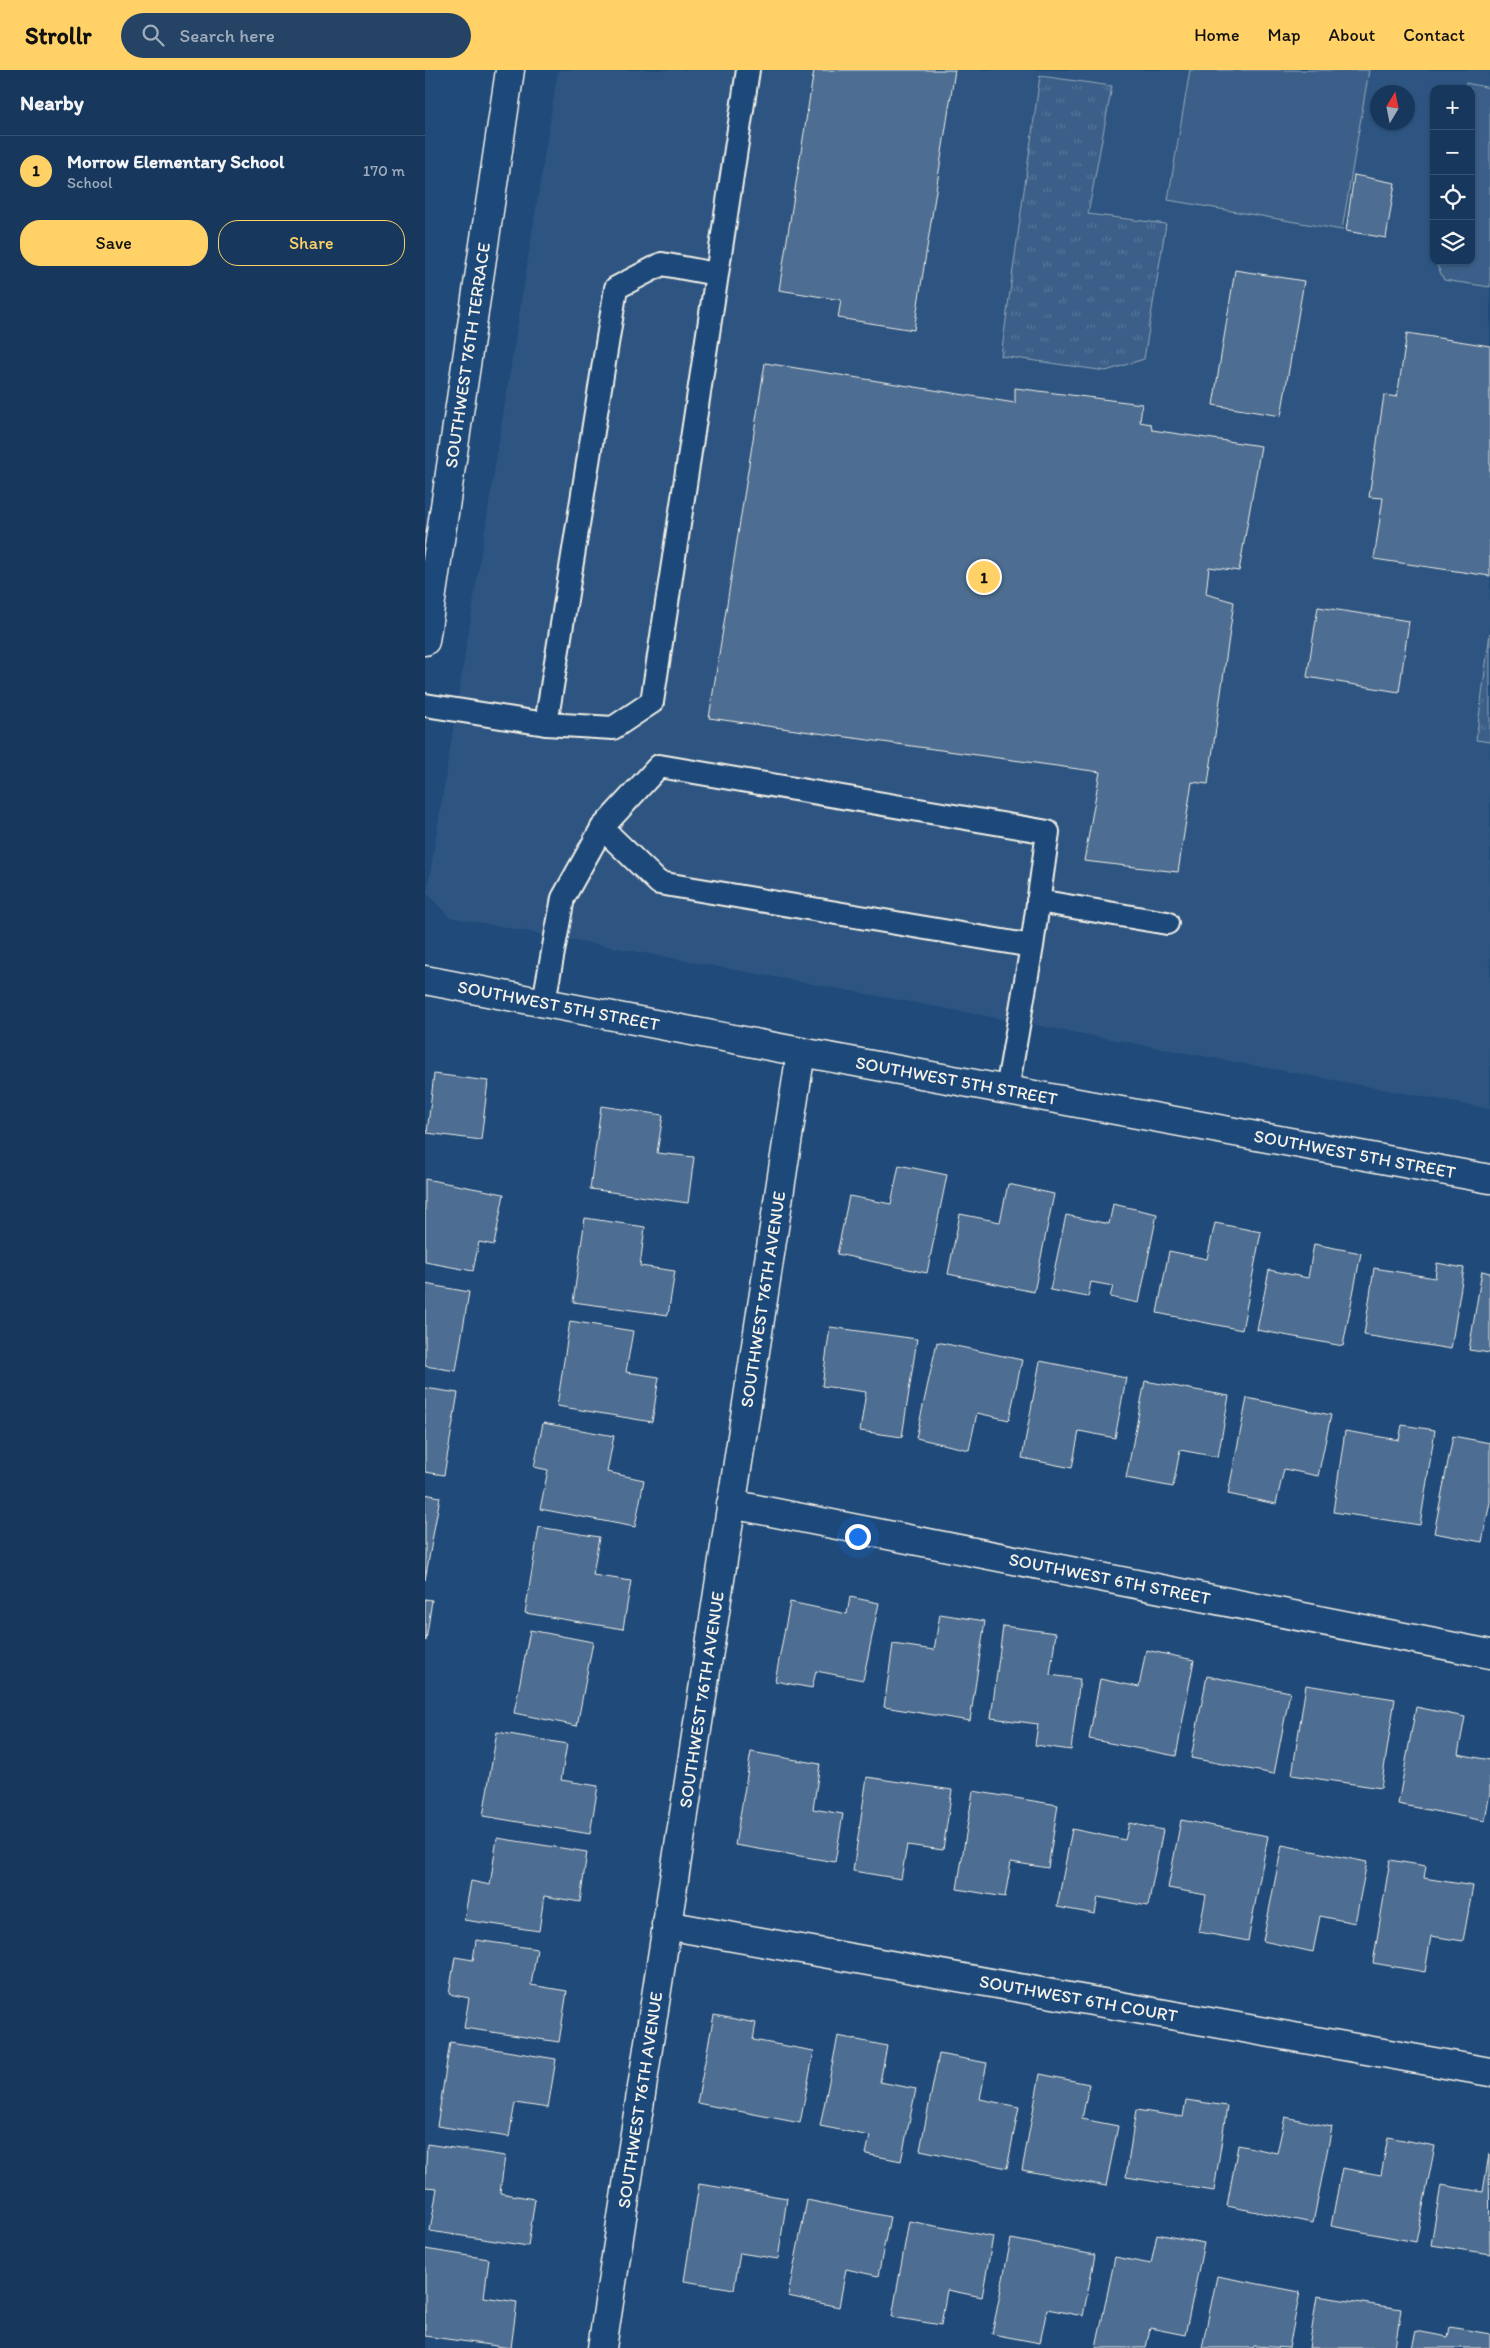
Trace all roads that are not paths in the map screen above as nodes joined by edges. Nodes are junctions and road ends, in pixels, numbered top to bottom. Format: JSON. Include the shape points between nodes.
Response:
{"nodes":[{"id":1,"x":510,"y":70,"type":"edge"},
{"id":2,"x":748,"y":70,"type":"edge"},
{"id":3,"x":716,"y":274,"type":"junction"},
{"id":4,"x":434,"y":524,"type":"edge"},
{"id":5,"x":425,"y":641,"type":"edge"},
{"id":6,"x":425,"y":705,"type":"edge"},
{"id":7,"x":545,"y":724,"type":"junction"},
{"id":8,"x":603,"y":828,"type":"junction"},
{"id":9,"x":1038,"y":901,"type":"junction"},
{"id":10,"x":1167,"y":923,"type":"dead end"},
{"id":11,"x":1032,"y":946,"type":"junction"},
{"id":12,"x":425,"y":980,"type":"edge"},
{"id":13,"x":544,"y":1002,"type":"junction"},
{"id":14,"x":801,"y":1052,"type":"junction"},
{"id":15,"x":1007,"y":1090,"type":"junction"},
{"id":16,"x":1490,"y":1179,"type":"edge"},
{"id":17,"x":731,"y":1504,"type":"junction"},
{"id":18,"x":1490,"y":1654,"type":"edge"},
{"id":19,"x":666,"y":1925,"type":"junction"},
{"id":20,"x":1490,"y":2072,"type":"edge"},
{"id":21,"x":602,"y":2348,"type":"edge"}],
"edges":[{"from":1,"to":4,"type":"street","name":"SOUTHWEST 76TH TERRACE"},
{"from":2,"to":3,"type":"lane"},
{"from":3,"to":7,"type":"lane","via":[[652,702],[613,728]]},
{"from":3,"to":7,"type":"lane","via":[[663,264],[616,288]]},
{"from":4,"to":5,"type":"street","name":"SOUTHWEST 76TH TERRACE"},
{"from":6,"to":7,"type":"lane"},
{"from":8,"to":9,"type":"lane","via":[[659,766],[679,769],[1048,832]]},
{"from":8,"to":11,"type":"lane","via":[[659,883]]},
{"from":8,"to":13,"type":"lane","via":[[563,898]]},
{"from":9,"to":10,"type":"lane"},
{"from":9,"to":11,"type":"lane"},
{"from":11,"to":15,"type":"lane"},
{"from":12,"to":13,"type":"street","name":"SOUTHWEST 5TH STREET"},
{"from":13,"to":14,"type":"street","name":"SOUTHWEST 5TH STREET"},
{"from":14,"to":15,"type":"street","name":"SOUTHWEST 5TH STREET"},
{"from":14,"to":17,"type":"street","name":"SOUTHWEST 76TH AVENUE"},
{"from":15,"to":16,"type":"street","name":"SOUTHWEST 5TH STREET"},
{"from":17,"to":18,"type":"street","name":"SOUTHWEST 6TH STREET"},
{"from":17,"to":19,"type":"street","name":"SOUTHWEST 76TH AVENUE"},
{"from":19,"to":20,"type":"street","name":"SOUTHWEST 6TH COURT"},
{"from":19,"to":21,"type":"street","name":"SOUTHWEST 76TH AVENUE"}]}
